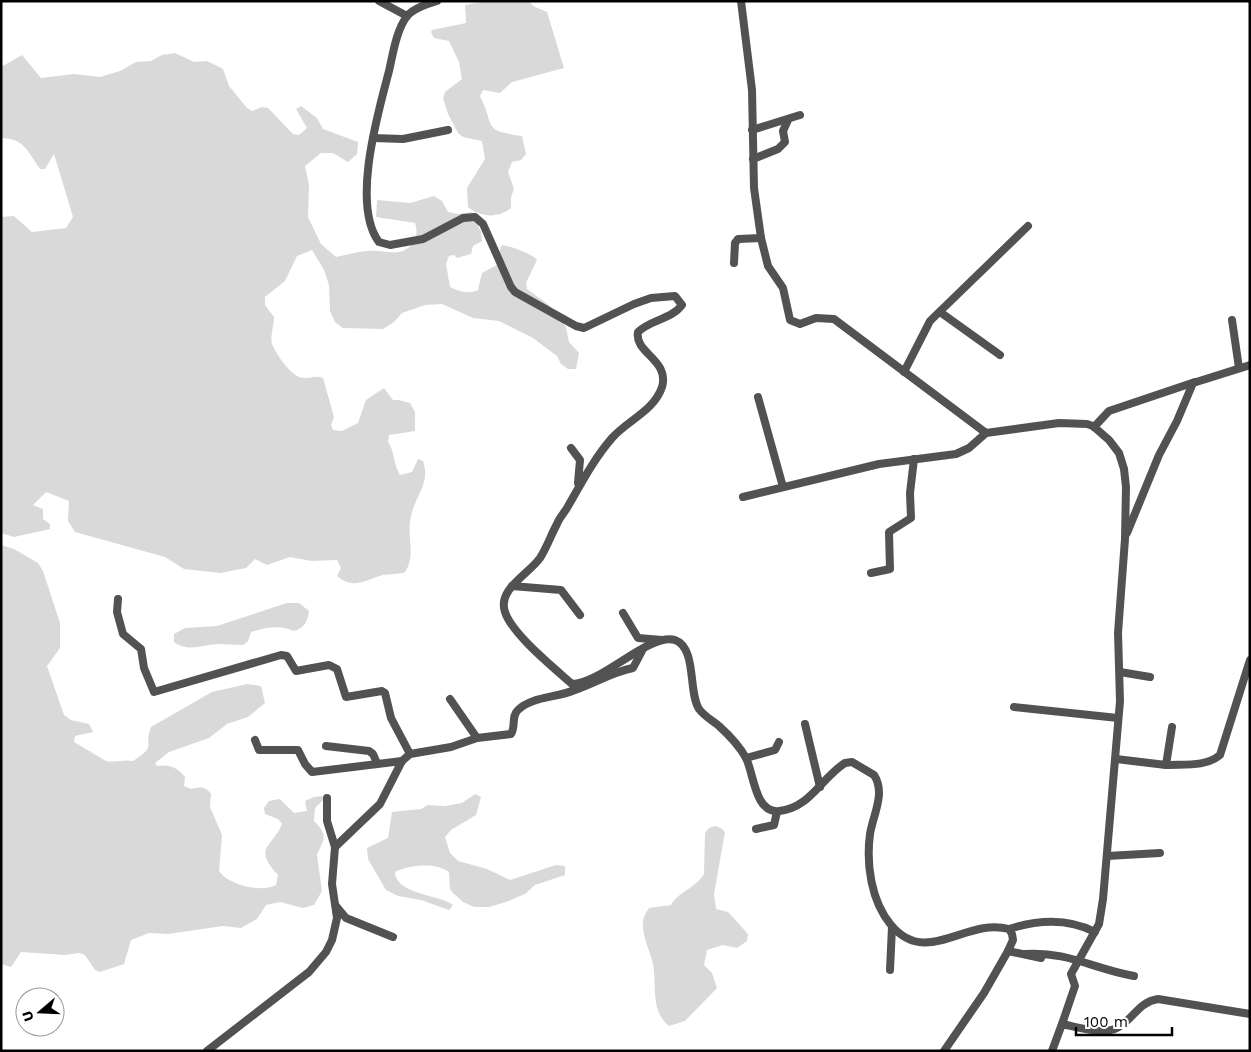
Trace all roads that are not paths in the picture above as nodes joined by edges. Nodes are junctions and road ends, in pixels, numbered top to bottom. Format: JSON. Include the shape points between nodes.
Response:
{"nodes":[{"id":1,"x":379,"y":1,"type":"edge"},
{"id":2,"x":741,"y":1,"type":"edge"},
{"id":3,"x":433,"y":2,"type":"edge"},
{"id":4,"x":407,"y":16,"type":"junction"},
{"id":5,"x":800,"y":115,"type":"dead end"},
{"id":6,"x":788,"y":120,"type":"junction"},
{"id":7,"x":448,"y":130,"type":"dead end"},
{"id":8,"x":752,"y":130,"type":"junction"},
{"id":9,"x":372,"y":138,"type":"junction"},
{"id":10,"x":753,"y":160,"type":"junction"},
{"id":11,"x":1028,"y":226,"type":"dead end"},
{"id":12,"x":761,"y":238,"type":"junction"},
{"id":13,"x":734,"y":263,"type":"dead end"},
{"id":14,"x":940,"y":312,"type":"junction"},
{"id":15,"x":1232,"y":320,"type":"dead end"},
{"id":16,"x":1000,"y":355,"type":"dead end"},
{"id":17,"x":1250,"y":365,"type":"edge"},
{"id":18,"x":1239,"y":368,"type":"junction"},
{"id":19,"x":904,"y":372,"type":"junction"},
{"id":20,"x":1195,"y":382,"type":"junction"},
{"id":21,"x":758,"y":397,"type":"dead end"},
{"id":22,"x":1094,"y":427,"type":"junction"},
{"id":23,"x":986,"y":433,"type":"junction"},
{"id":24,"x":570,"y":448,"type":"dead end"},
{"id":25,"x":914,"y":459,"type":"junction"},
{"id":26,"x":783,"y":487,"type":"junction"},
{"id":27,"x":578,"y":488,"type":"junction"},
{"id":28,"x":743,"y":497,"type":"dead end"},
{"id":29,"x":1124,"y":539,"type":"junction"},
{"id":30,"x":871,"y":573,"type":"dead end"},
{"id":31,"x":512,"y":586,"type":"junction"},
{"id":32,"x":118,"y":599,"type":"dead end"},
{"id":33,"x":623,"y":613,"type":"dead end"},
{"id":34,"x":580,"y":615,"type":"dead end"},
{"id":35,"x":662,"y":640,"type":"junction"},
{"id":36,"x":644,"y":649,"type":"junction"},
{"id":37,"x":1250,"y":660,"type":"edge"},
{"id":38,"x":1120,"y":672,"type":"junction"},
{"id":39,"x":1150,"y":677,"type":"dead end"},
{"id":40,"x":450,"y":699,"type":"dead end"},
{"id":41,"x":1014,"y":707,"type":"dead end"},
{"id":42,"x":1118,"y":718,"type":"junction"},
{"id":43,"x":805,"y":724,"type":"dead end"},
{"id":44,"x":1172,"y":727,"type":"dead end"},
{"id":45,"x":477,"y":738,"type":"junction"},
{"id":46,"x":255,"y":740,"type":"dead end"},
{"id":47,"x":779,"y":742,"type":"dead end"},
{"id":48,"x":326,"y":746,"type":"dead end"},
{"id":49,"x":410,"y":754,"type":"junction"},
{"id":50,"x":746,"y":758,"type":"junction"},
{"id":51,"x":1116,"y":759,"type":"junction"},
{"id":52,"x":402,"y":761,"type":"junction"},
{"id":53,"x":377,"y":763,"type":"junction"},
{"id":54,"x":1166,"y":765,"type":"junction"},
{"id":55,"x":820,"y":787,"type":"junction"},
{"id":56,"x":327,"y":798,"type":"dead end"},
{"id":57,"x":777,"y":812,"type":"junction"},
{"id":58,"x":756,"y":829,"type":"dead end"},
{"id":59,"x":335,"y":847,"type":"junction"},
{"id":60,"x":1160,"y":853,"type":"dead end"},
{"id":61,"x":1106,"y":856,"type":"junction"},
{"id":62,"x":336,"y":906,"type":"junction"},
{"id":63,"x":892,"y":927,"type":"junction"},
{"id":64,"x":1009,"y":929,"type":"junction"},
{"id":65,"x":1095,"y":932,"type":"junction"},
{"id":66,"x":393,"y":937,"type":"dead end"},
{"id":67,"x":1008,"y":951,"type":"junction"},
{"id":68,"x":1025,"y":954,"type":"junction"},
{"id":69,"x":1041,"y":958,"type":"dead end"},
{"id":70,"x":1079,"y":960,"type":"junction"},
{"id":71,"x":890,"y":970,"type":"dead end"},
{"id":72,"x":1134,"y":976,"type":"dead end"},
{"id":73,"x":1250,"y":1014,"type":"edge"},
{"id":74,"x":1062,"y":1024,"type":"junction"},
{"id":75,"x":207,"y":1051,"type":"edge"},
{"id":76,"x":944,"y":1051,"type":"edge"},
{"id":77,"x":1052,"y":1051,"type":"edge"}],
"edges":[{"from":1,"to":4,"type":"street"},
{"from":2,"to":8,"type":"street","via":[[752,90]]},
{"from":3,"to":4,"type":"street"},
{"from":4,"to":9,"type":"street","via":[[398,36]]},
{"from":5,"to":6,"type":"street"},
{"from":6,"to":8,"type":"street"},
{"from":6,"to":10,"type":"street","via":[[783,131],[785,142],[778,149]]},
{"from":7,"to":9,"type":"street","via":[[403,139]]},
{"from":8,"to":10,"type":"street"},
{"from":9,"to":27,"type":"street","via":[[368,167],[369,214],[372,229],[380,242],[390,245],[423,239],[463,218],[475,217],[483,224],[515,292],[581,328],[651,298],[675,296],[681,301],[674,312],[638,332],[641,346],[655,358],[660,369],[662,386],[657,398],[612,438]]},
{"from":10,"to":12,"type":"street"},
{"from":11,"to":14,"type":"street"},
{"from":12,"to":13,"type":"street","via":[[738,239]]},
{"from":12,"to":19,"type":"street","via":[[768,266],[783,288],[790,320],[800,324],[816,318],[834,320]]},
{"from":14,"to":16,"type":"street"},
{"from":14,"to":19,"type":"street","via":[[930,321]]},
{"from":15,"to":18,"type":"street"},
{"from":17,"to":18,"type":"street"},
{"from":18,"to":20,"type":"street"},
{"from":19,"to":23,"type":"street"},
{"from":20,"to":22,"type":"street","via":[[1109,412]]},
{"from":20,"to":29,"type":"street","via":[[1159,455]]},
{"from":21,"to":26,"type":"street"},
{"from":22,"to":23,"type":"street","via":[[1059,423]]},
{"from":22,"to":29,"type":"street","via":[[1119,453],[1124,469]]},
{"from":23,"to":25,"type":"street","via":[[969,448],[956,454]]},
{"from":24,"to":27,"type":"street","via":[[580,460]]},
{"from":25,"to":26,"type":"street"},
{"from":25,"to":30,"type":"street","via":[[911,518],[889,532],[890,569]]},
{"from":26,"to":28,"type":"street"},
{"from":27,"to":31,"type":"street","via":[[539,560]]},
{"from":29,"to":38,"type":"street","via":[[1118,633]]},
{"from":31,"to":34,"type":"street","via":[[560,590]]},
{"from":31,"to":36,"type":"street","via":[[504,604],[508,618],[529,645],[572,684],[592,679]]},
{"from":32,"to":49,"type":"street","via":[[117,612],[123,634],[142,649],[144,668],[154,692],[281,655],[287,656],[296,671],[334,666],[346,697],[384,693],[391,718]]},
{"from":33,"to":35,"type":"street","via":[[638,638]]},
{"from":35,"to":36,"type":"street"},
{"from":35,"to":50,"type":"street","via":[[674,640],[686,650],[699,709],[736,742]]},
{"from":36,"to":45,"type":"street","via":[[633,668],[522,707],[515,714],[510,734]]},
{"from":37,"to":54,"type":"street","via":[[1220,755],[1205,763]]},
{"from":38,"to":39,"type":"street"},
{"from":38,"to":42,"type":"street"},
{"from":40,"to":45,"type":"street"},
{"from":41,"to":42,"type":"street"},
{"from":42,"to":51,"type":"street"},
{"from":43,"to":55,"type":"street"},
{"from":44,"to":54,"type":"street"},
{"from":45,"to":49,"type":"street","via":[[451,747]]},
{"from":46,"to":53,"type":"street","via":[[259,750],[298,750],[312,772]]},
{"from":47,"to":50,"type":"street","via":[[775,750]]},
{"from":48,"to":53,"type":"street","via":[[369,751]]},
{"from":49,"to":52,"type":"street"},
{"from":50,"to":57,"type":"street","via":[[761,802],[767,809]]},
{"from":51,"to":54,"type":"street"},
{"from":51,"to":61,"type":"street"},
{"from":52,"to":53,"type":"street"},
{"from":52,"to":59,"type":"street","via":[[380,804]]},
{"from":55,"to":57,"type":"street","via":[[803,803]]},
{"from":55,"to":63,"type":"street","via":[[845,763],[852,762],[874,775],[880,793],[870,834],[868,866],[884,917]]},
{"from":56,"to":59,"type":"street","via":[[327,821]]},
{"from":57,"to":58,"type":"street","via":[[774,825]]},
{"from":59,"to":62,"type":"street","via":[[332,876]]},
{"from":60,"to":61,"type":"street"},
{"from":61,"to":65,"type":"street","via":[[1103,899]]},
{"from":62,"to":66,"type":"street","via":[[346,918]]},
{"from":62,"to":75,"type":"street","via":[[332,940],[318,963]]},
{"from":63,"to":64,"type":"street","via":[[910,940],[925,944],[988,926]]},
{"from":63,"to":71,"type":"street"},
{"from":64,"to":65,"type":"street","via":[[1024,924],[1058,922],[1075,924]]},
{"from":64,"to":67,"type":"street","via":[[1013,940]]},
{"from":65,"to":70,"type":"street"},
{"from":67,"to":68,"type":"street"},
{"from":67,"to":76,"type":"street"},
{"from":68,"to":69,"type":"street"},
{"from":68,"to":70,"type":"street","via":[[1041,953]]},
{"from":70,"to":72,"type":"street"},
{"from":70,"to":74,"type":"street","via":[[1071,974],[1075,986]]},
{"from":73,"to":74,"type":"street","via":[[1158,999],[1148,1000],[1116,1029],[1107,1031]]},
{"from":74,"to":77,"type":"street"}]}
